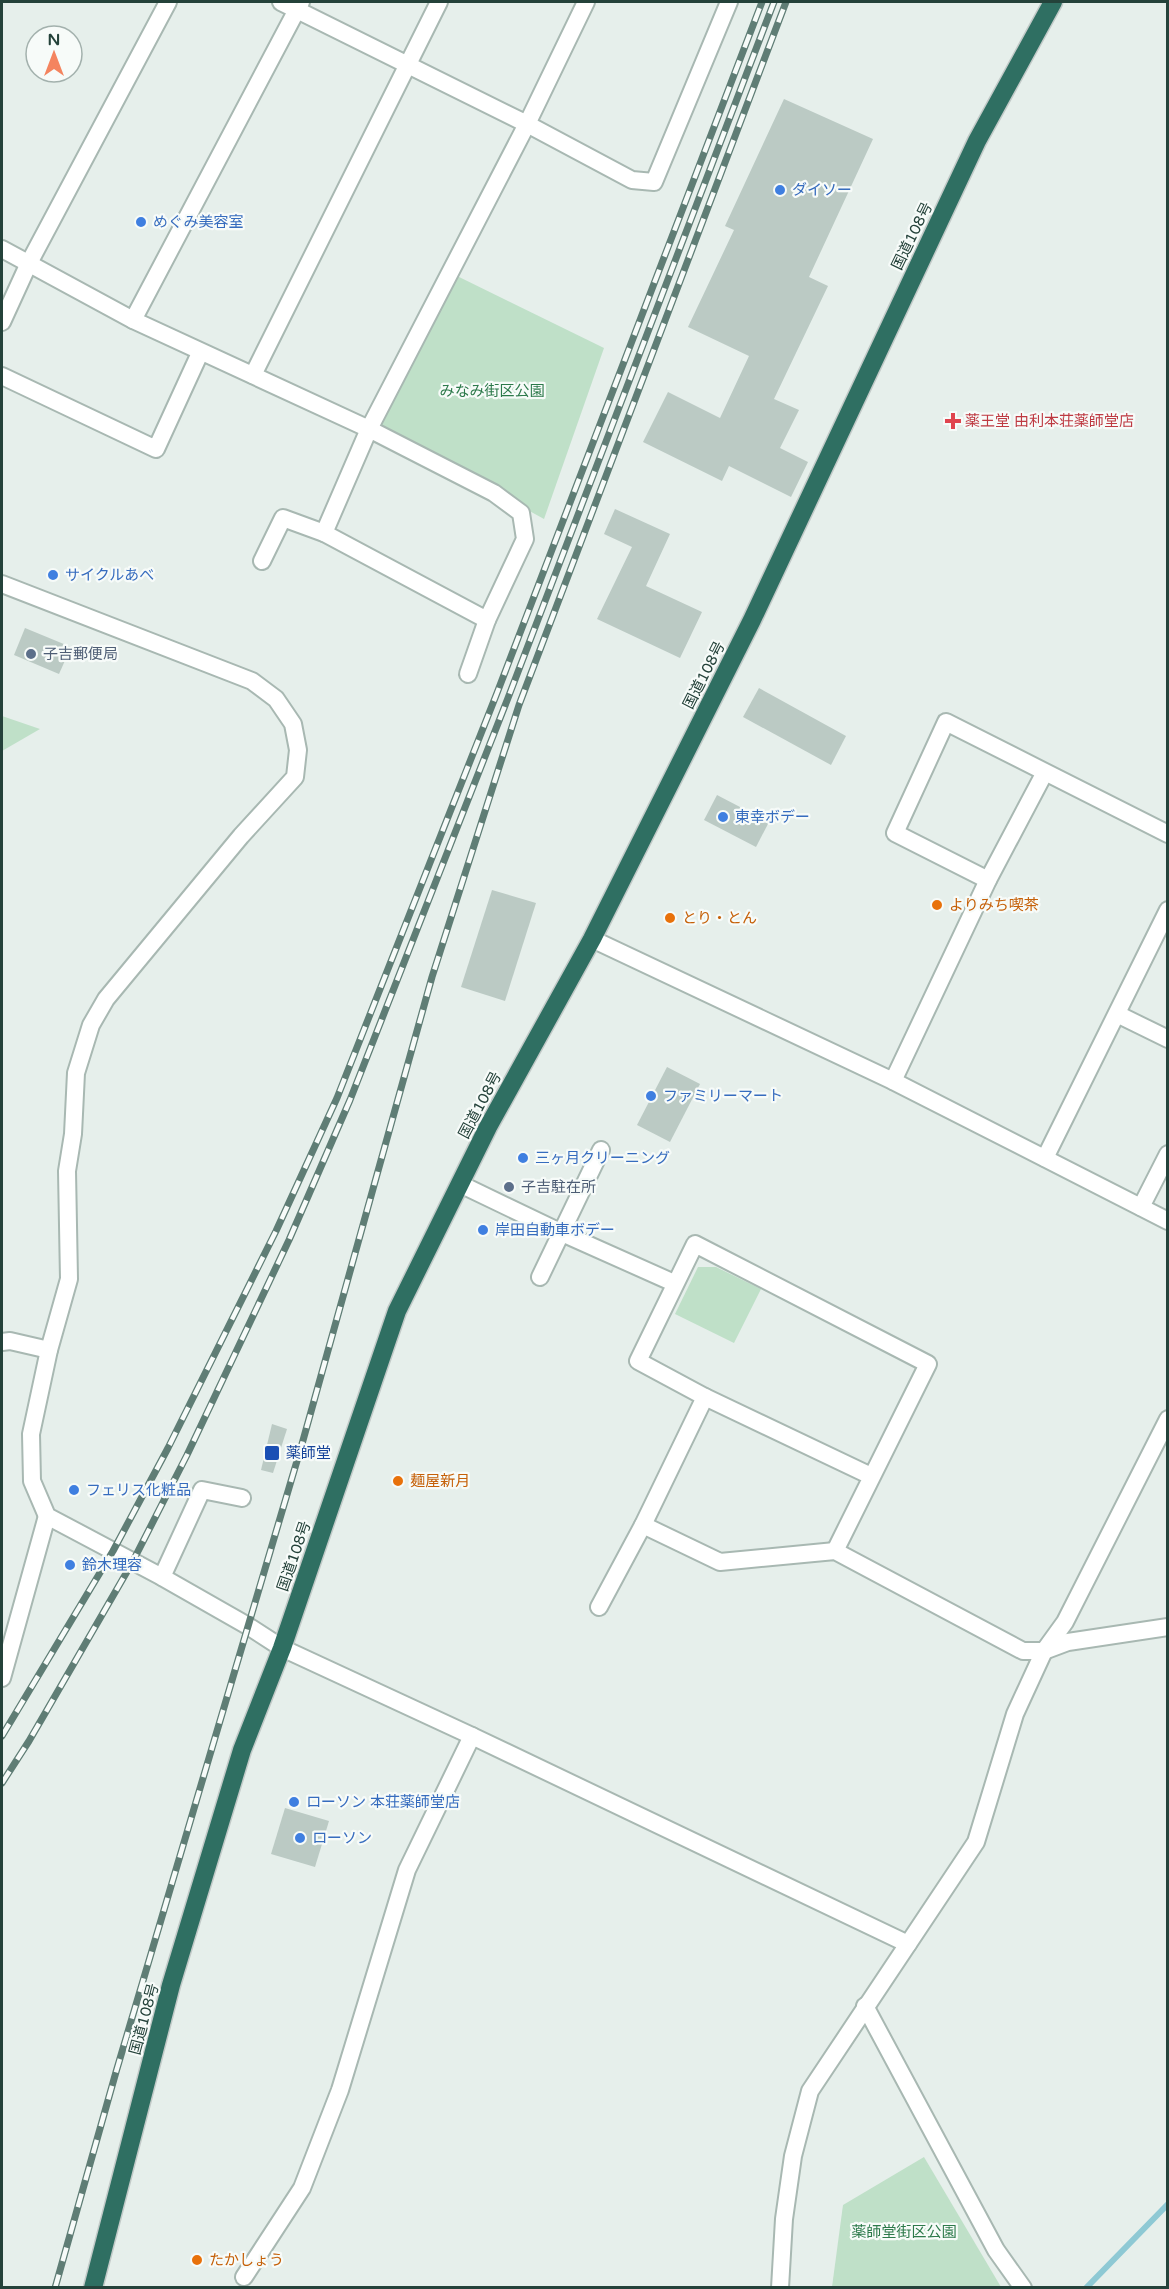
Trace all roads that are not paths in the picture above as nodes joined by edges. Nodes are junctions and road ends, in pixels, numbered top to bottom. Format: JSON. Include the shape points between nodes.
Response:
{"nodes":[{"id":1,"x":168,"y":2,"type":"edge"},
{"id":2,"x":281,"y":2,"type":"edge"},
{"id":3,"x":439,"y":2,"type":"edge"},
{"id":4,"x":586,"y":2,"type":"edge"},
{"id":5,"x":729,"y":2,"type":"edge"},
{"id":6,"x":1053,"y":2,"type":"edge"},
{"id":7,"x":299,"y":6,"type":"edge"},
{"id":8,"x":409,"y":64,"type":"junction"},
{"id":9,"x":527,"y":124,"type":"junction"},
{"id":10,"x":2,"y":249,"type":"edge"},
{"id":11,"x":29,"y":263,"type":"junction"},
{"id":12,"x":133,"y":320,"type":"junction"},
{"id":13,"x":2,"y":322,"type":"edge"},
{"id":14,"x":200,"y":353,"type":"junction"},
{"id":15,"x":253,"y":375,"type":"junction"},
{"id":16,"x":2,"y":376,"type":"edge"},
{"id":17,"x":369,"y":429,"type":"junction"},
{"id":18,"x":324,"y":533,"type":"junction"},
{"id":19,"x":262,"y":561,"type":"dead end"},
{"id":20,"x":2,"y":584,"type":"edge"},
{"id":21,"x":487,"y":620,"type":"junction"},
{"id":22,"x":468,"y":674,"type":"dead end"},
{"id":23,"x":1044,"y":774,"type":"junction"},
{"id":24,"x":1167,"y":834,"type":"edge"},
{"id":25,"x":988,"y":880,"type":"junction"},
{"id":26,"x":1167,"y":910,"type":"edge"},
{"id":27,"x":592,"y":939,"type":"junction"},
{"id":28,"x":1117,"y":1014,"type":"junction"},
{"id":29,"x":1167,"y":1039,"type":"edge"},
{"id":30,"x":893,"y":1081,"type":"junction"},
{"id":31,"x":601,"y":1150,"type":"dead end"},
{"id":32,"x":1167,"y":1154,"type":"edge"},
{"id":33,"x":1045,"y":1158,"type":"junction"},
{"id":34,"x":460,"y":1184,"type":"junction"},
{"id":35,"x":1141,"y":1207,"type":"junction"},
{"id":36,"x":1167,"y":1221,"type":"edge"},
{"id":37,"x":562,"y":1233,"type":"junction"},
{"id":38,"x":540,"y":1277,"type":"dead end"},
{"id":39,"x":674,"y":1283,"type":"junction"},
{"id":40,"x":2,"y":1342,"type":"edge"},
{"id":41,"x":49,"y":1350,"type":"junction"},
{"id":42,"x":705,"y":1397,"type":"junction"},
{"id":43,"x":1167,"y":1419,"type":"edge"},
{"id":44,"x":871,"y":1476,"type":"junction"},
{"id":45,"x":242,"y":1498,"type":"dead end"},
{"id":46,"x":47,"y":1516,"type":"junction"},
{"id":47,"x":643,"y":1525,"type":"junction"},
{"id":48,"x":835,"y":1551,"type":"junction"},
{"id":49,"x":162,"y":1577,"type":"junction"},
{"id":50,"x":599,"y":1607,"type":"dead end"},
{"id":51,"x":1167,"y":1627,"type":"edge"},
{"id":52,"x":282,"y":1648,"type":"junction"},
{"id":53,"x":1044,"y":1651,"type":"junction"},
{"id":54,"x":2,"y":1678,"type":"edge"},
{"id":55,"x":472,"y":1736,"type":"junction"},
{"id":56,"x":908,"y":1944,"type":"junction"},
{"id":57,"x":865,"y":2006,"type":"junction"},
{"id":58,"x":244,"y":2277,"type":"dead end"},
{"id":59,"x":93,"y":2288,"type":"edge"},
{"id":60,"x":780,"y":2288,"type":"edge"},
{"id":61,"x":1023,"y":2288,"type":"edge"}],
"edges":[{"from":1,"to":11,"type":"street"},
{"from":2,"to":7,"type":"street"},
{"from":3,"to":8,"type":"street"},
{"from":4,"to":9,"type":"street"},
{"from":5,"to":9,"type":"street","via":[[654,182],[632,180]]},
{"from":6,"to":27,"type":"highway","name":"国道108号","via":[[977,141],[752,620]]},
{"from":7,"to":8,"type":"street"},
{"from":7,"to":12,"type":"street"},
{"from":8,"to":9,"type":"street"},
{"from":8,"to":15,"type":"street"},
{"from":9,"to":17,"type":"street"},
{"from":10,"to":11,"type":"street"},
{"from":11,"to":12,"type":"street"},
{"from":11,"to":13,"type":"street"},
{"from":12,"to":14,"type":"street"},
{"from":14,"to":15,"type":"street"},
{"from":14,"to":16,"type":"street","via":[[156,449]]},
{"from":15,"to":17,"type":"street"},
{"from":17,"to":18,"type":"street"},
{"from":17,"to":21,"type":"street","via":[[494,493],[521,513],[525,539]]},
{"from":18,"to":19,"type":"street","via":[[283,518]]},
{"from":18,"to":21,"type":"street"},
{"from":20,"to":41,"type":"street","via":[[252,681],[282,707],[293,724],[298,750],[295,777],[106,999],[91,1025],[76,1073],[67,1171],[69,1279]]},
{"from":21,"to":22,"type":"street"},
{"from":23,"to":24,"type":"street"},
{"from":23,"to":25,"type":"street"},
{"from":23,"to":25,"type":"street","via":[[946,722],[895,832]]},
{"from":25,"to":30,"type":"street"},
{"from":26,"to":28,"type":"street"},
{"from":27,"to":30,"type":"street"},
{"from":27,"to":34,"type":"highway","name":"国道108号"},
{"from":28,"to":29,"type":"street"},
{"from":28,"to":33,"type":"street"},
{"from":30,"to":33,"type":"street"},
{"from":31,"to":37,"type":"street"},
{"from":32,"to":35,"type":"street"},
{"from":33,"to":35,"type":"street"},
{"from":34,"to":37,"type":"street"},
{"from":34,"to":52,"type":"highway","name":"国道108号","via":[[398,1311]]},
{"from":35,"to":36,"type":"street"},
{"from":37,"to":38,"type":"street"},
{"from":37,"to":39,"type":"street"},
{"from":39,"to":42,"type":"street","via":[[638,1361]]},
{"from":39,"to":44,"type":"street","via":[[695,1244],[928,1364]]},
{"from":40,"to":41,"type":"street"},
{"from":41,"to":46,"type":"street","via":[[31,1434],[32,1481]]},
{"from":42,"to":44,"type":"street"},
{"from":42,"to":47,"type":"street"},
{"from":43,"to":53,"type":"street","via":[[1065,1622]]},
{"from":44,"to":48,"type":"street"},
{"from":45,"to":49,"type":"street","via":[[202,1490]]},
{"from":46,"to":49,"type":"street"},
{"from":46,"to":54,"type":"street"},
{"from":47,"to":48,"type":"street","via":[[720,1562]]},
{"from":47,"to":50,"type":"street"},
{"from":48,"to":53,"type":"street","via":[[1023,1651]]},
{"from":49,"to":52,"type":"street"},
{"from":51,"to":53,"type":"street","via":[[1068,1642]]},
{"from":52,"to":55,"type":"street"},
{"from":52,"to":59,"type":"highway","name":"国道108号","via":[[242,1749],[174,1974]]},
{"from":53,"to":56,"type":"street","via":[[1015,1714],[976,1842]]},
{"from":55,"to":56,"type":"street"},
{"from":55,"to":58,"type":"street","via":[[407,1870],[340,2090],[302,2188]]},
{"from":56,"to":57,"type":"street"},
{"from":57,"to":60,"type":"street","via":[[810,2091],[793,2156]]},
{"from":57,"to":61,"type":"street","via":[[996,2250]]}]}
